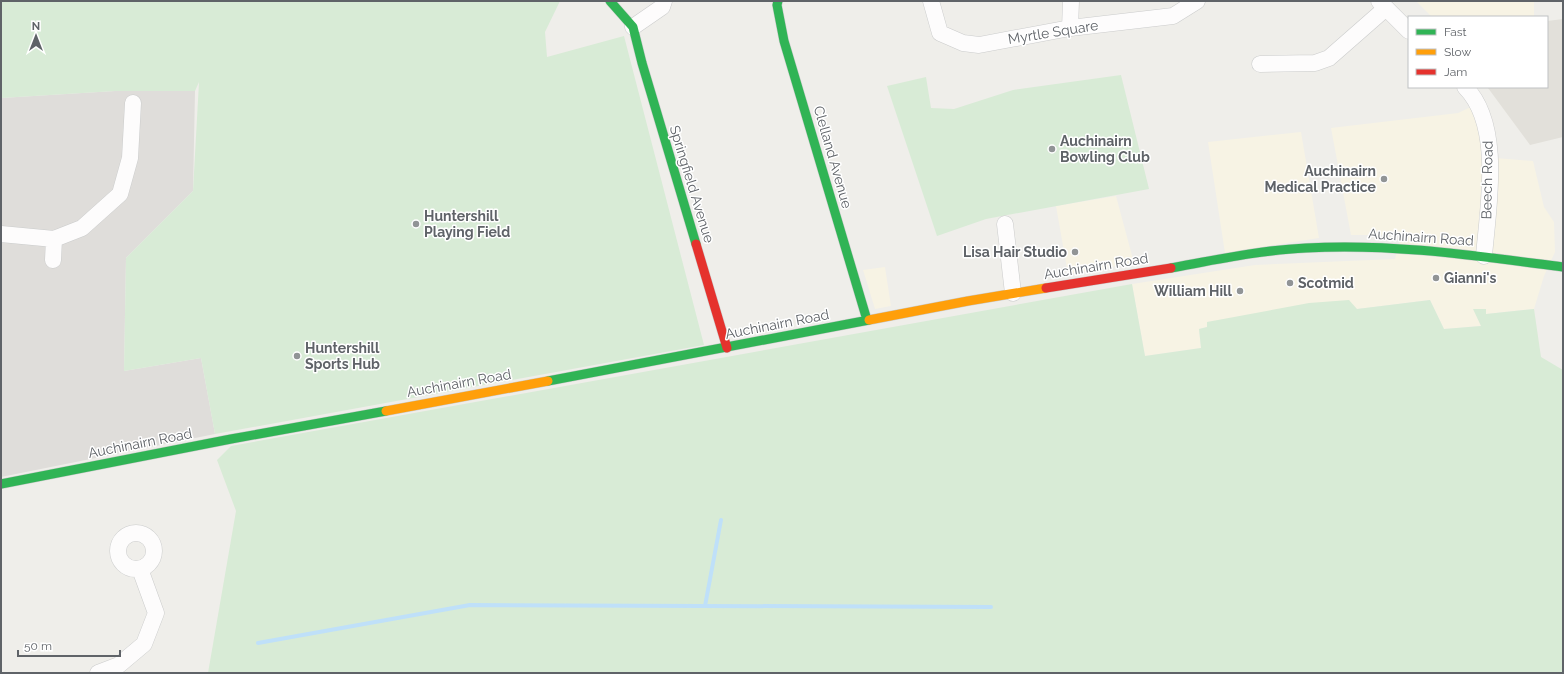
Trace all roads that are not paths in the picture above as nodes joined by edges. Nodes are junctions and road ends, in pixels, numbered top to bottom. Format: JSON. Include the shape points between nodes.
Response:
{"nodes":[{"id":1,"x":610,"y":1,"type":"edge"},
{"id":2,"x":664,"y":1,"type":"edge"},
{"id":3,"x":778,"y":1,"type":"edge"},
{"id":4,"x":930,"y":1,"type":"edge"},
{"id":5,"x":1071,"y":1,"type":"edge"},
{"id":6,"x":1197,"y":1,"type":"edge"},
{"id":7,"x":1382,"y":5,"type":"edge"},
{"id":8,"x":633,"y":28,"type":"junction"},
{"id":9,"x":1070,"y":28,"type":"junction"},
{"id":10,"x":1408,"y":30,"type":"edge"},
{"id":11,"x":1260,"y":64,"type":"dead end"},
{"id":12,"x":1466,"y":88,"type":"edge"},
{"id":13,"x":133,"y":103,"type":"dead end"},
{"id":14,"x":1005,"y":224,"type":"dead end"},
{"id":15,"x":1,"y":234,"type":"edge"},
{"id":16,"x":54,"y":239,"type":"junction"},
{"id":17,"x":1484,"y":256,"type":"junction"},
{"id":18,"x":53,"y":260,"type":"dead end"},
{"id":19,"x":1563,"y":267,"type":"edge"},
{"id":20,"x":1013,"y":293,"type":"junction"},
{"id":21,"x":866,"y":320,"type":"junction"},
{"id":22,"x":727,"y":348,"type":"junction"},
{"id":23,"x":1,"y":484,"type":"edge"},
{"id":24,"x":140,"y":569,"type":"dead end"},
{"id":25,"x":98,"y":673,"type":"edge"}],
"edges":[{"from":1,"to":8,"type":"main road"},
{"from":2,"to":8,"type":"street","via":[[662,7]]},
{"from":3,"to":21,"type":"main road","name":"Clelland Avenue","via":[[784,41]]},
{"from":4,"to":9,"type":"street","name":"Myrtle Square","via":[[940,33],[963,43],[979,45]]},
{"from":5,"to":9,"type":"street"},
{"from":6,"to":9,"type":"street","name":"Myrtle Square","via":[[1173,16]]},
{"from":7,"to":10,"type":"street"},
{"from":7,"to":11,"type":"street","via":[[1329,58],[1315,63]]},
{"from":8,"to":22,"type":"main road","name":"Springfield Avenue"},
{"from":12,"to":17,"type":"street","name":"Beech Road","via":[[1483,115],[1489,142],[1490,186]]},
{"from":13,"to":16,"type":"street","via":[[130,158],[120,194],[82,228]]},
{"from":14,"to":20,"type":"street"},
{"from":15,"to":16,"type":"street"},
{"from":16,"to":18,"type":"street"},
{"from":17,"to":19,"type":"main road","name":"Auchinairn Road"},
{"from":17,"to":20,"type":"main road","name":"Auchinairn Road","via":[[1364,247],[1305,248]]},
{"from":20,"to":21,"type":"main road","name":"Auchinairn Road"},
{"from":21,"to":22,"type":"main road","name":"Auchinairn Road"},
{"from":22,"to":23,"type":"main road","name":"Auchinairn Road"},
{"from":24,"to":25,"type":"street","via":[[156,613],[144,644],[119,666]]}]}
